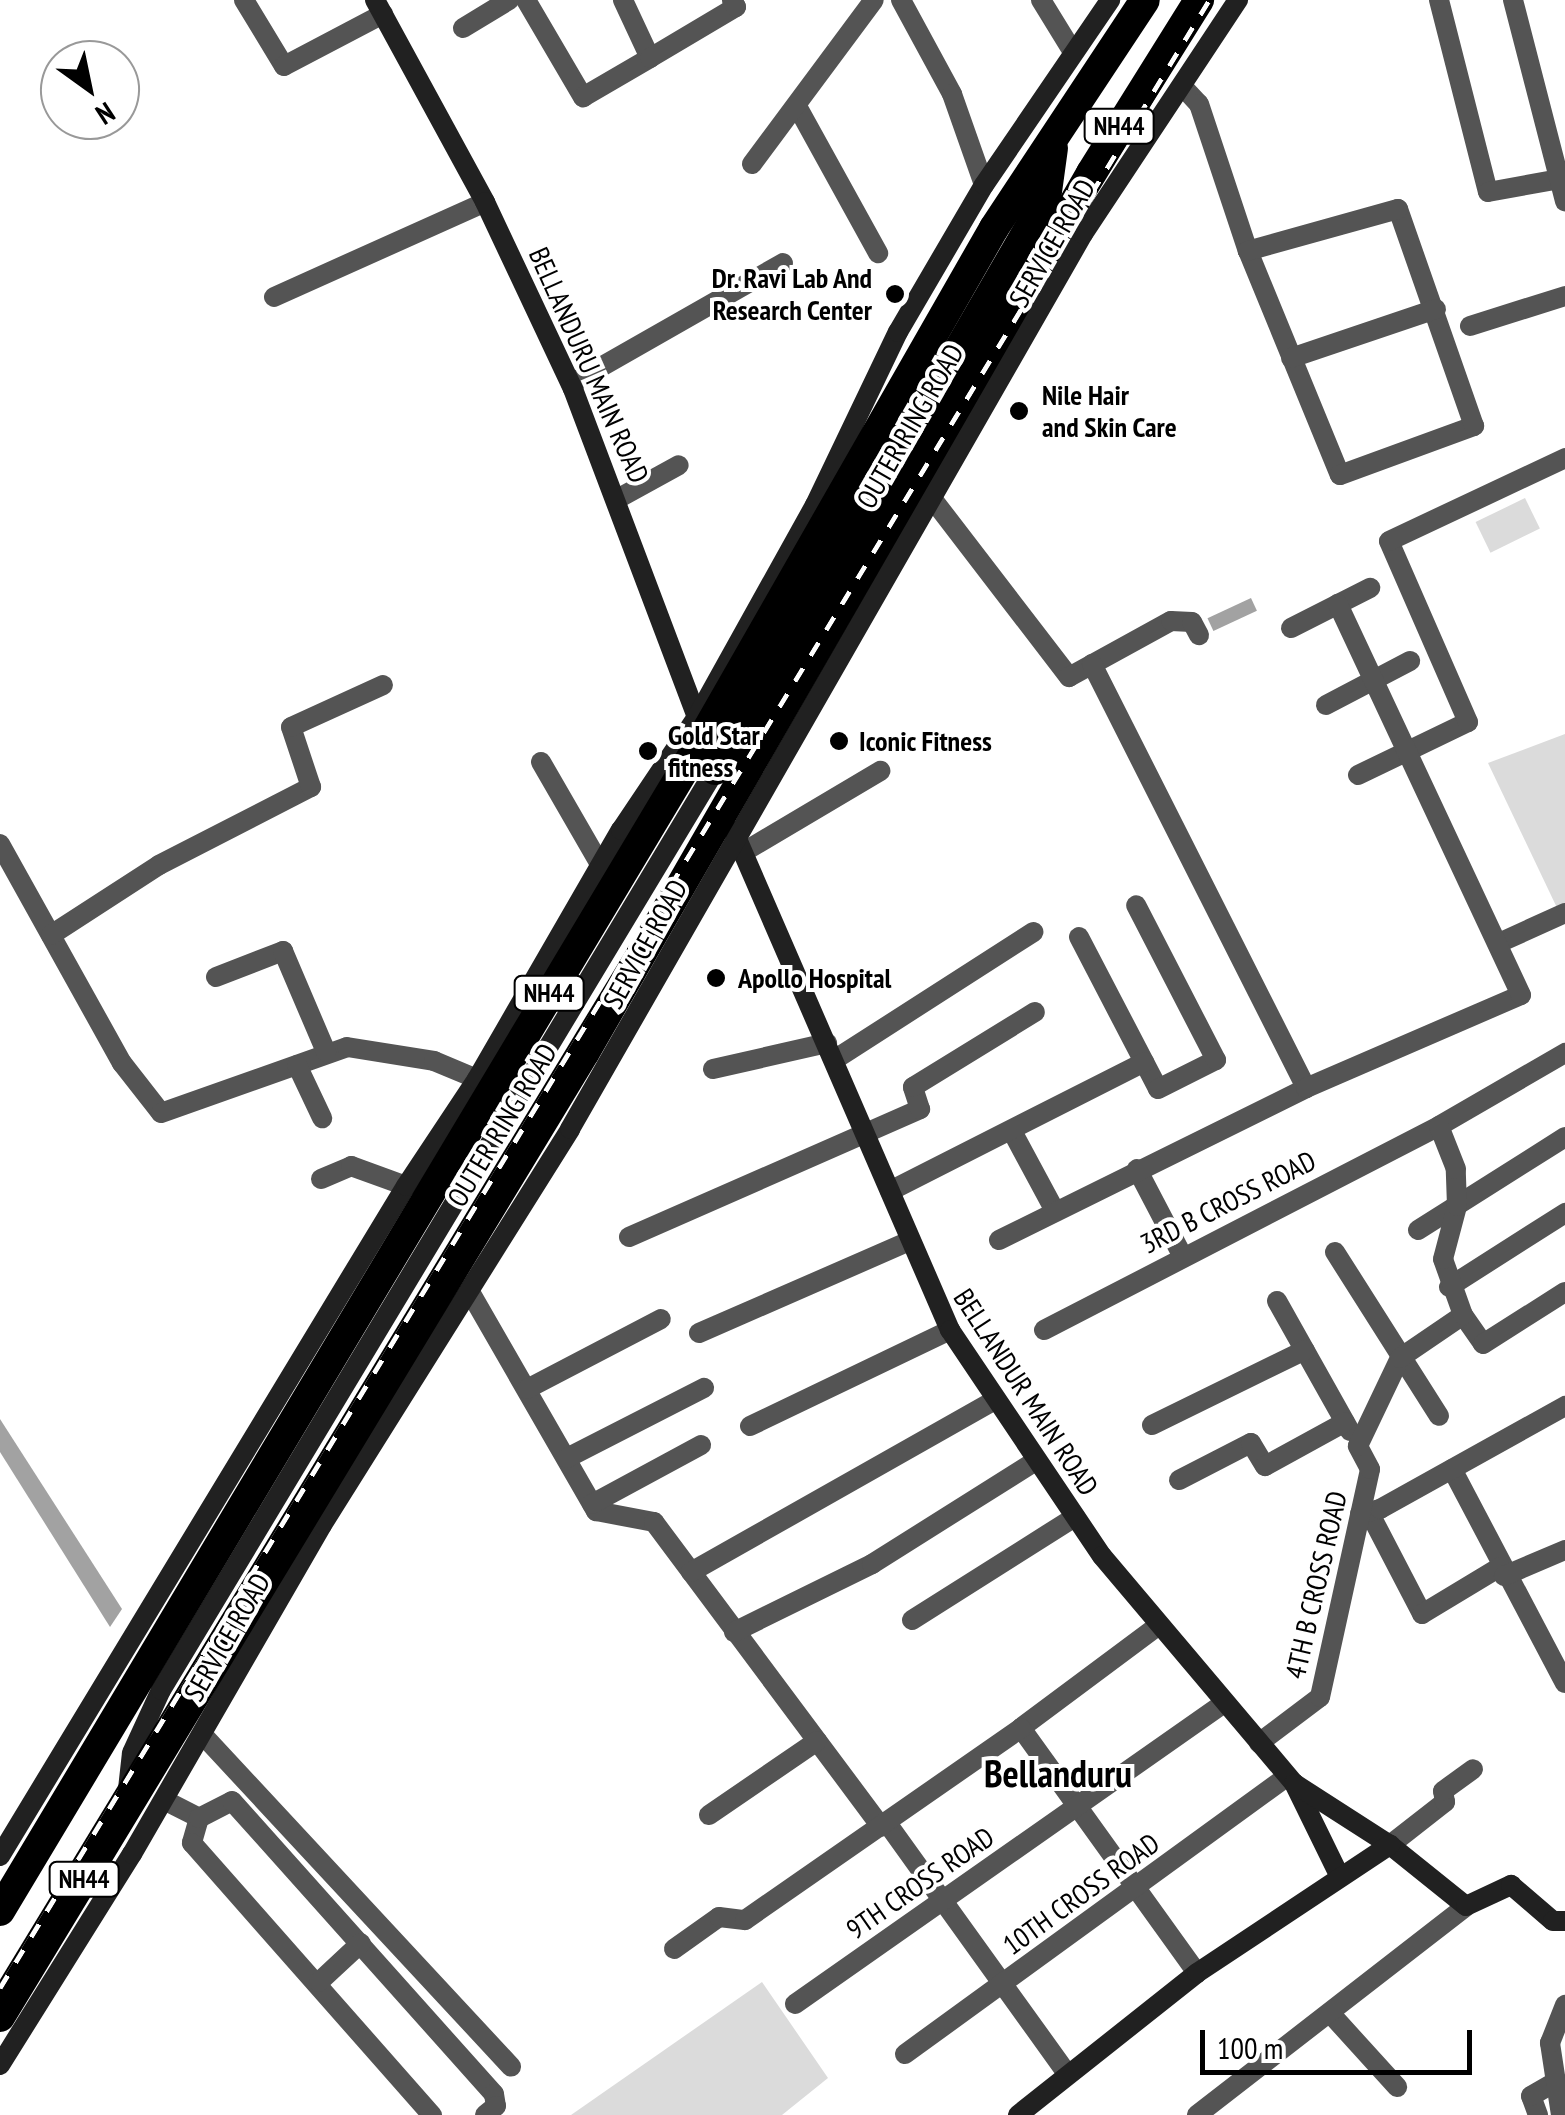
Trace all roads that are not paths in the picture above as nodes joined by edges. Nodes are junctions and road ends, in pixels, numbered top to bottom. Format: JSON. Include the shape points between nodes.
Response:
{"nodes":[{"id":1,"x":244,"y":0,"type":"edge"},
{"id":2,"x":510,"y":0,"type":"edge"},
{"id":3,"x":526,"y":0,"type":"edge"},
{"id":4,"x":623,"y":0,"type":"edge"},
{"id":5,"x":732,"y":0,"type":"edge"},
{"id":6,"x":874,"y":0,"type":"edge"},
{"id":7,"x":901,"y":0,"type":"edge"},
{"id":8,"x":1041,"y":0,"type":"edge"},
{"id":9,"x":1110,"y":0,"type":"edge"},
{"id":10,"x":1145,"y":0,"type":"edge"},
{"id":11,"x":1199,"y":0,"type":"edge"},
{"id":12,"x":1238,"y":0,"type":"edge"},
{"id":13,"x":1439,"y":0,"type":"edge"},
{"id":14,"x":1513,"y":0,"type":"edge"},
{"id":15,"x":379,"y":7,"type":"edge"},
{"id":16,"x":464,"y":28,"type":"dead end"},
{"id":17,"x":1073,"y":52,"type":"junction"},
{"id":18,"x":650,"y":58,"type":"junction"},
{"id":19,"x":1184,"y":87,"type":"junction"},
{"id":20,"x":798,"y":108,"type":"junction"},
{"id":21,"x":1054,"y":136,"type":"junction"},
{"id":22,"x":752,"y":164,"type":"dead end"},
{"id":23,"x":1562,"y":178,"type":"edge"},
{"id":24,"x":984,"y":185,"type":"junction"},
{"id":25,"x":1565,"y":201,"type":"edge"},
{"id":26,"x":486,"y":202,"type":"junction"},
{"id":27,"x":1082,"y":214,"type":"junction"},
{"id":28,"x":1248,"y":251,"type":"junction"},
{"id":29,"x":878,"y":253,"type":"dead end"},
{"id":30,"x":783,"y":263,"type":"dead end"},
{"id":31,"x":1565,"y":296,"type":"edge"},
{"id":32,"x":274,"y":297,"type":"dead end"},
{"id":33,"x":1436,"y":309,"type":"junction"},
{"id":34,"x":1470,"y":326,"type":"dead end"},
{"id":35,"x":1291,"y":358,"type":"junction"},
{"id":36,"x":571,"y":384,"type":"junction"},
{"id":37,"x":1565,"y":458,"type":"edge"},
{"id":38,"x":679,"y":465,"type":"dead end"},
{"id":39,"x":619,"y":498,"type":"junction"},
{"id":40,"x":934,"y":501,"type":"junction"},
{"id":41,"x":1370,"y":588,"type":"dead end"},
{"id":42,"x":1338,"y":604,"type":"junction"},
{"id":43,"x":1291,"y":628,"type":"dead end"},
{"id":44,"x":1199,"y":635,"type":"dead end"},
{"id":45,"x":1410,"y":662,"type":"dead end"},
{"id":46,"x":1092,"y":664,"type":"junction"},
{"id":47,"x":1376,"y":679,"type":"junction"},
{"id":48,"x":383,"y":685,"type":"dead end"},
{"id":49,"x":1326,"y":705,"type":"dead end"},
{"id":50,"x":697,"y":717,"type":"junction"},
{"id":51,"x":1412,"y":752,"type":"junction"},
{"id":52,"x":541,"y":762,"type":"dead end"},
{"id":53,"x":715,"y":770,"type":"junction"},
{"id":54,"x":880,"y":771,"type":"dead end"},
{"id":55,"x":1358,"y":776,"type":"dead end"},
{"id":56,"x":739,"y":846,"type":"junction"},
{"id":57,"x":3,"y":856,"type":"edge"},
{"id":58,"x":600,"y":864,"type":"junction"},
{"id":59,"x":1136,"y":905,"type":"dead end"},
{"id":60,"x":633,"y":912,"type":"junction"},
{"id":61,"x":1565,"y":913,"type":"edge"},
{"id":62,"x":1033,"y":932,"type":"dead end"},
{"id":63,"x":50,"y":935,"type":"junction"},
{"id":64,"x":1079,"y":937,"type":"dead end"},
{"id":65,"x":1501,"y":942,"type":"junction"},
{"id":66,"x":662,"y":972,"type":"junction"},
{"id":67,"x":216,"y":978,"type":"dead end"},
{"id":68,"x":1034,"y":1012,"type":"dead end"},
{"id":69,"x":326,"y":1052,"type":"junction"},
{"id":70,"x":830,"y":1052,"type":"junction"},
{"id":71,"x":1565,"y":1053,"type":"edge"},
{"id":72,"x":1144,"y":1062,"type":"junction"},
{"id":73,"x":297,"y":1065,"type":"junction"},
{"id":74,"x":713,"y":1068,"type":"dead end"},
{"id":75,"x":477,"y":1079,"type":"junction"},
{"id":76,"x":1306,"y":1088,"type":"junction"},
{"id":77,"x":322,"y":1118,"type":"dead end"},
{"id":78,"x":1439,"y":1126,"type":"junction"},
{"id":79,"x":1013,"y":1133,"type":"junction"},
{"id":80,"x":865,"y":1136,"type":"junction"},
{"id":81,"x":1565,"y":1138,"type":"edge"},
{"id":82,"x":1137,"y":1168,"type":"junction"},
{"id":83,"x":321,"y":1180,"type":"dead end"},
{"id":84,"x":406,"y":1186,"type":"junction"},
{"id":85,"x":890,"y":1191,"type":"junction"},
{"id":86,"x":1456,"y":1206,"type":"junction"},
{"id":87,"x":1054,"y":1209,"type":"junction"},
{"id":88,"x":1565,"y":1213,"type":"edge"},
{"id":89,"x":1418,"y":1230,"type":"dead end"},
{"id":90,"x":630,"y":1237,"type":"dead end"},
{"id":91,"x":999,"y":1240,"type":"dead end"},
{"id":92,"x":910,"y":1242,"type":"junction"},
{"id":93,"x":1336,"y":1252,"type":"dead end"},
{"id":94,"x":1182,"y":1256,"type":"junction"},
{"id":95,"x":1449,"y":1287,"type":"junction"},
{"id":96,"x":470,"y":1292,"type":"junction"},
{"id":97,"x":1565,"y":1292,"type":"edge"},
{"id":98,"x":1278,"y":1301,"type":"dead end"},
{"id":99,"x":1464,"y":1315,"type":"junction"},
{"id":100,"x":661,"y":1319,"type":"dead end"},
{"id":101,"x":950,"y":1330,"type":"junction"},
{"id":102,"x":1044,"y":1330,"type":"dead end"},
{"id":103,"x":699,"y":1333,"type":"dead end"},
{"id":104,"x":1305,"y":1350,"type":"junction"},
{"id":105,"x":1400,"y":1358,"type":"junction"},
{"id":106,"x":704,"y":1388,"type":"dead end"},
{"id":107,"x":528,"y":1389,"type":"junction"},
{"id":108,"x":994,"y":1400,"type":"junction"},
{"id":109,"x":1565,"y":1406,"type":"edge"},
{"id":110,"x":1438,"y":1416,"type":"dead end"},
{"id":111,"x":1345,"y":1422,"type":"junction"},
{"id":112,"x":1152,"y":1425,"type":"dead end"},
{"id":113,"x":750,"y":1426,"type":"dead end"},
{"id":114,"x":701,"y":1445,"type":"dead end"},
{"id":115,"x":1358,"y":1446,"type":"junction"},
{"id":116,"x":567,"y":1458,"type":"junction"},
{"id":117,"x":1034,"y":1462,"type":"junction"},
{"id":118,"x":1452,"y":1469,"type":"junction"},
{"id":119,"x":1179,"y":1480,"type":"dead end"},
{"id":120,"x":592,"y":1504,"type":"junction"},
{"id":121,"x":1364,"y":1513,"type":"junction"},
{"id":122,"x":1075,"y":1518,"type":"junction"},
{"id":123,"x":1565,"y":1550,"type":"edge"},
{"id":124,"x":1502,"y":1571,"type":"junction"},
{"id":125,"x":690,"y":1572,"type":"junction"},
{"id":126,"x":912,"y":1620,"type":"dead end"},
{"id":127,"x":1159,"y":1625,"type":"junction"},
{"id":128,"x":734,"y":1632,"type":"junction"},
{"id":129,"x":1565,"y":1683,"type":"edge"},
{"id":130,"x":1224,"y":1704,"type":"junction"},
{"id":131,"x":1021,"y":1728,"type":"junction"},
{"id":132,"x":202,"y":1734,"type":"junction"},
{"id":133,"x":817,"y":1741,"type":"junction"},
{"id":134,"x":1259,"y":1744,"type":"junction"},
{"id":135,"x":1473,"y":1769,"type":"dead end"},
{"id":136,"x":1291,"y":1780,"type":"junction"},
{"id":137,"x":164,"y":1800,"type":"junction"},
{"id":138,"x":126,"y":1808,"type":"junction"},
{"id":139,"x":1078,"y":1809,"type":"junction"},
{"id":140,"x":708,"y":1815,"type":"dead end"},
{"id":141,"x":200,"y":1818,"type":"junction"},
{"id":142,"x":884,"y":1825,"type":"junction"},
{"id":143,"x":1390,"y":1845,"type":"junction"},
{"id":144,"x":6,"y":1870,"type":"edge"},
{"id":145,"x":1340,"y":1877,"type":"junction"},
{"id":146,"x":1138,"y":1887,"type":"junction"},
{"id":147,"x":940,"y":1902,"type":"junction"},
{"id":148,"x":1466,"y":1906,"type":"junction"},
{"id":149,"x":0,"y":1911,"type":"edge"},
{"id":150,"x":1562,"y":1928,"type":"edge"},
{"id":151,"x":361,"y":1943,"type":"junction"},
{"id":152,"x":674,"y":1949,"type":"dead end"},
{"id":153,"x":1197,"y":1972,"type":"junction"},
{"id":154,"x":318,"y":1982,"type":"junction"},
{"id":155,"x":1004,"y":1983,"type":"junction"},
{"id":156,"x":795,"y":2004,"type":"dead end"},
{"id":157,"x":1565,"y":2005,"type":"edge"},
{"id":158,"x":1330,"y":2013,"type":"junction"},
{"id":159,"x":0,"y":2017,"type":"edge"},
{"id":160,"x":905,"y":2054,"type":"dead end"},
{"id":161,"x":0,"y":2065,"type":"edge"},
{"id":162,"x":511,"y":2066,"type":"dead end"},
{"id":163,"x":1066,"y":2072,"type":"junction"},
{"id":164,"x":1558,"y":2081,"type":"junction"},
{"id":165,"x":1396,"y":2087,"type":"dead end"},
{"id":166,"x":432,"y":2115,"type":"edge"},
{"id":167,"x":486,"y":2115,"type":"edge"},
{"id":168,"x":1018,"y":2115,"type":"edge"},
{"id":169,"x":1197,"y":2115,"type":"edge"},
{"id":170,"x":1538,"y":2115,"type":"edge"},
{"id":171,"x":1562,"y":2115,"type":"edge"}],
"edges":[{"from":1,"to":15,"type":"street","via":[[284,66]]},
{"from":2,"to":16,"type":"street"},
{"from":3,"to":18,"type":"street","via":[[583,97]]},
{"from":4,"to":18,"type":"street"},
{"from":5,"to":18,"type":"street","via":[[736,7]]},
{"from":6,"to":20,"type":"street"},
{"from":7,"to":24,"type":"street","via":[[952,94]]},
{"from":8,"to":17,"type":"street"},
{"from":9,"to":17,"type":"street"},
{"from":10,"to":21,"type":"highway","name":"OUTER RING ROAD","number":"NH44"},
{"from":11,"to":27,"type":"highway","name":"OUTER RING ROAD","number":"NH44"},
{"from":12,"to":19,"type":"street","name":"SERVICE ROAD"},
{"from":13,"to":23,"type":"street","via":[[1488,192]]},
{"from":14,"to":23,"type":"street"},
{"from":15,"to":26,"type":"street","name":"BELLANDURU MAIN ROAD"},
{"from":17,"to":24,"type":"street"},
{"from":19,"to":27,"type":"street","name":"SERVICE ROAD"},
{"from":19,"to":28,"type":"street","via":[[1198,104]]},
{"from":20,"to":22,"type":"street"},
{"from":20,"to":29,"type":"street"},
{"from":21,"to":53,"type":"highway","via":[[1046,199]]},
{"from":21,"to":144,"type":"highway","name":"OUTER RING ROAD","number":"NH44","via":[[260,1471]]},
{"from":23,"to":25,"type":"street"},
{"from":24,"to":50,"type":"street","via":[[898,332],[814,505]]},
{"from":26,"to":32,"type":"street"},
{"from":26,"to":36,"type":"street","name":"BELLANDURU MAIN ROAD"},
{"from":27,"to":40,"type":"street","name":"SERVICE ROAD"},
{"from":27,"to":138,"type":"highway","name":"OUTER RING ROAD","number":"NH44"},
{"from":28,"to":33,"type":"street","via":[[1396,208]]},
{"from":28,"to":35,"type":"street"},
{"from":30,"to":36,"type":"street"},
{"from":31,"to":34,"type":"street"},
{"from":33,"to":35,"type":"street"},
{"from":33,"to":35,"type":"street","via":[[1474,426],[1340,474]]},
{"from":36,"to":39,"type":"street","name":"BELLANDURU MAIN ROAD"},
{"from":37,"to":51,"type":"street","via":[[1388,543],[1468,722]]},
{"from":38,"to":39,"type":"street"},
{"from":39,"to":50,"type":"street","name":"BELLANDURU MAIN ROAD"},
{"from":40,"to":46,"type":"street","via":[[1069,677]]},
{"from":40,"to":56,"type":"street","name":"SERVICE ROAD"},
{"from":41,"to":42,"type":"street"},
{"from":42,"to":43,"type":"street"},
{"from":42,"to":47,"type":"street"},
{"from":44,"to":46,"type":"street","via":[[1192,622],[1171,621]]},
{"from":45,"to":47,"type":"street"},
{"from":46,"to":76,"type":"street"},
{"from":47,"to":49,"type":"street"},
{"from":47,"to":51,"type":"street"},
{"from":48,"to":63,"type":"street","via":[[291,726],[311,787],[159,865]]},
{"from":50,"to":53,"type":"street","name":"BELLANDURU MAIN ROAD"},
{"from":50,"to":58,"type":"street"},
{"from":51,"to":55,"type":"street"},
{"from":51,"to":65,"type":"street"},
{"from":52,"to":58,"type":"street"},
{"from":53,"to":56,"type":"street","name":"BELLANDUR MAIN ROAD"},
{"from":53,"to":60,"type":"street"},
{"from":54,"to":56,"type":"street"},
{"from":56,"to":66,"type":"street","name":"SERVICE ROAD"},
{"from":56,"to":70,"type":"street","name":"BELLANDUR MAIN ROAD"},
{"from":57,"to":63,"type":"street"},
{"from":58,"to":60,"type":"street"},
{"from":58,"to":75,"type":"street","via":[[586,900]]},
{"from":59,"to":72,"type":"street","via":[[1216,1060],[1158,1090]]},
{"from":60,"to":66,"type":"street"},
{"from":60,"to":138,"type":"street","via":[[160,1690],[132,1753]]},
{"from":61,"to":65,"type":"street"},
{"from":62,"to":70,"type":"street"},
{"from":63,"to":73,"type":"street","via":[[122,1063],[160,1113]]},
{"from":64,"to":72,"type":"street"},
{"from":65,"to":76,"type":"street","via":[[1520,995]]},
{"from":66,"to":96,"type":"street","name":"SERVICE ROAD"},
{"from":67,"to":69,"type":"street","via":[[284,952]]},
{"from":68,"to":80,"type":"street","via":[[913,1087],[920,1109]]},
{"from":69,"to":73,"type":"street"},
{"from":69,"to":75,"type":"street","via":[[385,1052],[434,1061]]},
{"from":70,"to":74,"type":"street"},
{"from":70,"to":80,"type":"street","name":"BELLANDUR MAIN ROAD"},
{"from":71,"to":78,"type":"street","name":"3RD B CROSS ROAD"},
{"from":72,"to":79,"type":"street"},
{"from":73,"to":77,"type":"street"},
{"from":75,"to":84,"type":"street"},
{"from":76,"to":82,"type":"street"},
{"from":78,"to":86,"type":"street","via":[[1456,1169]]},
{"from":78,"to":94,"type":"street","name":"3RD B CROSS ROAD"},
{"from":79,"to":85,"type":"street"},
{"from":79,"to":87,"type":"street"},
{"from":80,"to":85,"type":"street","name":"BELLANDUR MAIN ROAD"},
{"from":80,"to":90,"type":"street"},
{"from":81,"to":86,"type":"street"},
{"from":82,"to":87,"type":"street"},
{"from":82,"to":94,"type":"street"},
{"from":83,"to":84,"type":"street","via":[[350,1166]]},
{"from":84,"to":144,"type":"street"},
{"from":85,"to":92,"type":"street","name":"BELLANDUR MAIN ROAD"},
{"from":86,"to":89,"type":"street"},
{"from":86,"to":95,"type":"street","via":[[1442,1259]]},
{"from":87,"to":91,"type":"street"},
{"from":88,"to":95,"type":"street"},
{"from":92,"to":101,"type":"street","name":"BELLANDUR MAIN ROAD"},
{"from":92,"to":103,"type":"street"},
{"from":93,"to":105,"type":"street"},
{"from":94,"to":102,"type":"street","name":"3RD B CROSS ROAD"},
{"from":95,"to":99,"type":"street"},
{"from":96,"to":107,"type":"street"},
{"from":96,"to":132,"type":"street","name":"SERVICE ROAD","via":[[322,1525]]},
{"from":97,"to":99,"type":"street","via":[[1482,1344]]},
{"from":98,"to":104,"type":"street"},
{"from":99,"to":105,"type":"street"},
{"from":100,"to":107,"type":"street"},
{"from":101,"to":108,"type":"street","name":"BELLANDUR MAIN ROAD"},
{"from":101,"to":113,"type":"street"},
{"from":104,"to":111,"type":"street"},
{"from":104,"to":112,"type":"street"},
{"from":105,"to":110,"type":"street"},
{"from":105,"to":115,"type":"street"},
{"from":106,"to":116,"type":"street"},
{"from":107,"to":116,"type":"street"},
{"from":108,"to":117,"type":"street","name":"BELLANDUR MAIN ROAD"},
{"from":108,"to":125,"type":"street"},
{"from":109,"to":118,"type":"street"},
{"from":111,"to":115,"type":"street"},
{"from":111,"to":119,"type":"street","via":[[1265,1466],[1251,1443]]},
{"from":114,"to":120,"type":"street"},
{"from":115,"to":121,"type":"street","name":"4TH B CROSS ROAD","via":[[1370,1469]]},
{"from":116,"to":120,"type":"street"},
{"from":117,"to":122,"type":"street","name":"BELLANDUR MAIN ROAD"},
{"from":117,"to":128,"type":"street","via":[[872,1564]]},
{"from":118,"to":121,"type":"street"},
{"from":118,"to":124,"type":"street"},
{"from":120,"to":125,"type":"street","via":[[606,1516],[637,1514],[654,1522]]},
{"from":121,"to":124,"type":"street","via":[[1422,1614]]},
{"from":121,"to":134,"type":"street","name":"4TH B CROSS ROAD","via":[[1320,1697]]},
{"from":122,"to":126,"type":"street"},
{"from":122,"to":127,"type":"street","name":"BELLANDUR MAIN ROAD"},
{"from":123,"to":124,"type":"street"},
{"from":124,"to":129,"type":"street"},
{"from":125,"to":128,"type":"street"},
{"from":127,"to":130,"type":"street","name":"BELLANDUR MAIN ROAD"},
{"from":127,"to":131,"type":"street"},
{"from":128,"to":133,"type":"street"},
{"from":130,"to":134,"type":"street","name":"BELLANDUR MAIN ROAD"},
{"from":130,"to":139,"type":"street","name":"9TH CROSS ROAD"},
{"from":131,"to":139,"type":"street"},
{"from":131,"to":142,"type":"street"},
{"from":132,"to":137,"type":"street","name":"SERVICE ROAD"},
{"from":132,"to":162,"type":"street"},
{"from":133,"to":140,"type":"street"},
{"from":133,"to":142,"type":"street"},
{"from":134,"to":136,"type":"street","name":"BELLANDUR MAIN ROAD"},
{"from":135,"to":143,"type":"street","via":[[1443,1790],[1445,1802]]},
{"from":136,"to":143,"type":"street"},
{"from":136,"to":145,"type":"street","name":"BELLANDUR MAIN ROAD"},
{"from":136,"to":146,"type":"street","name":"10TH CROSS ROAD"},
{"from":137,"to":141,"type":"street"},
{"from":137,"to":161,"type":"street","name":"SERVICE ROAD"},
{"from":138,"to":159,"type":"highway","name":"OUTER RING ROAD","number":"NH44"},
{"from":139,"to":146,"type":"street"},
{"from":139,"to":147,"type":"street","name":"9TH CROSS ROAD"},
{"from":141,"to":151,"type":"street","via":[[232,1801]]},
{"from":141,"to":154,"type":"street","via":[[192,1843]]},
{"from":142,"to":147,"type":"street"},
{"from":142,"to":152,"type":"street","via":[[745,1920],[719,1917]]},
{"from":143,"to":145,"type":"street"},
{"from":143,"to":148,"type":"street"},
{"from":144,"to":149,"type":"highway","name":"OUTER RING ROAD","number":"NH44"},
{"from":145,"to":153,"type":"street"},
{"from":146,"to":153,"type":"street"},
{"from":146,"to":155,"type":"street","name":"10TH CROSS ROAD"},
{"from":147,"to":155,"type":"street"},
{"from":147,"to":156,"type":"street","name":"9TH CROSS ROAD"},
{"from":148,"to":150,"type":"street","via":[[1511,1885]]},
{"from":148,"to":158,"type":"street"},
{"from":151,"to":154,"type":"street"},
{"from":151,"to":167,"type":"street","via":[[494,2094],[496,2106]]},
{"from":153,"to":163,"type":"street"},
{"from":154,"to":166,"type":"street"},
{"from":155,"to":160,"type":"street","name":"10TH CROSS ROAD"},
{"from":155,"to":163,"type":"street"},
{"from":157,"to":164,"type":"street","via":[[1550,2043]]},
{"from":158,"to":165,"type":"street"},
{"from":158,"to":169,"type":"street"},
{"from":163,"to":168,"type":"street"},
{"from":164,"to":170,"type":"street","via":[[1530,2096]]},
{"from":164,"to":171,"type":"street"}]}
